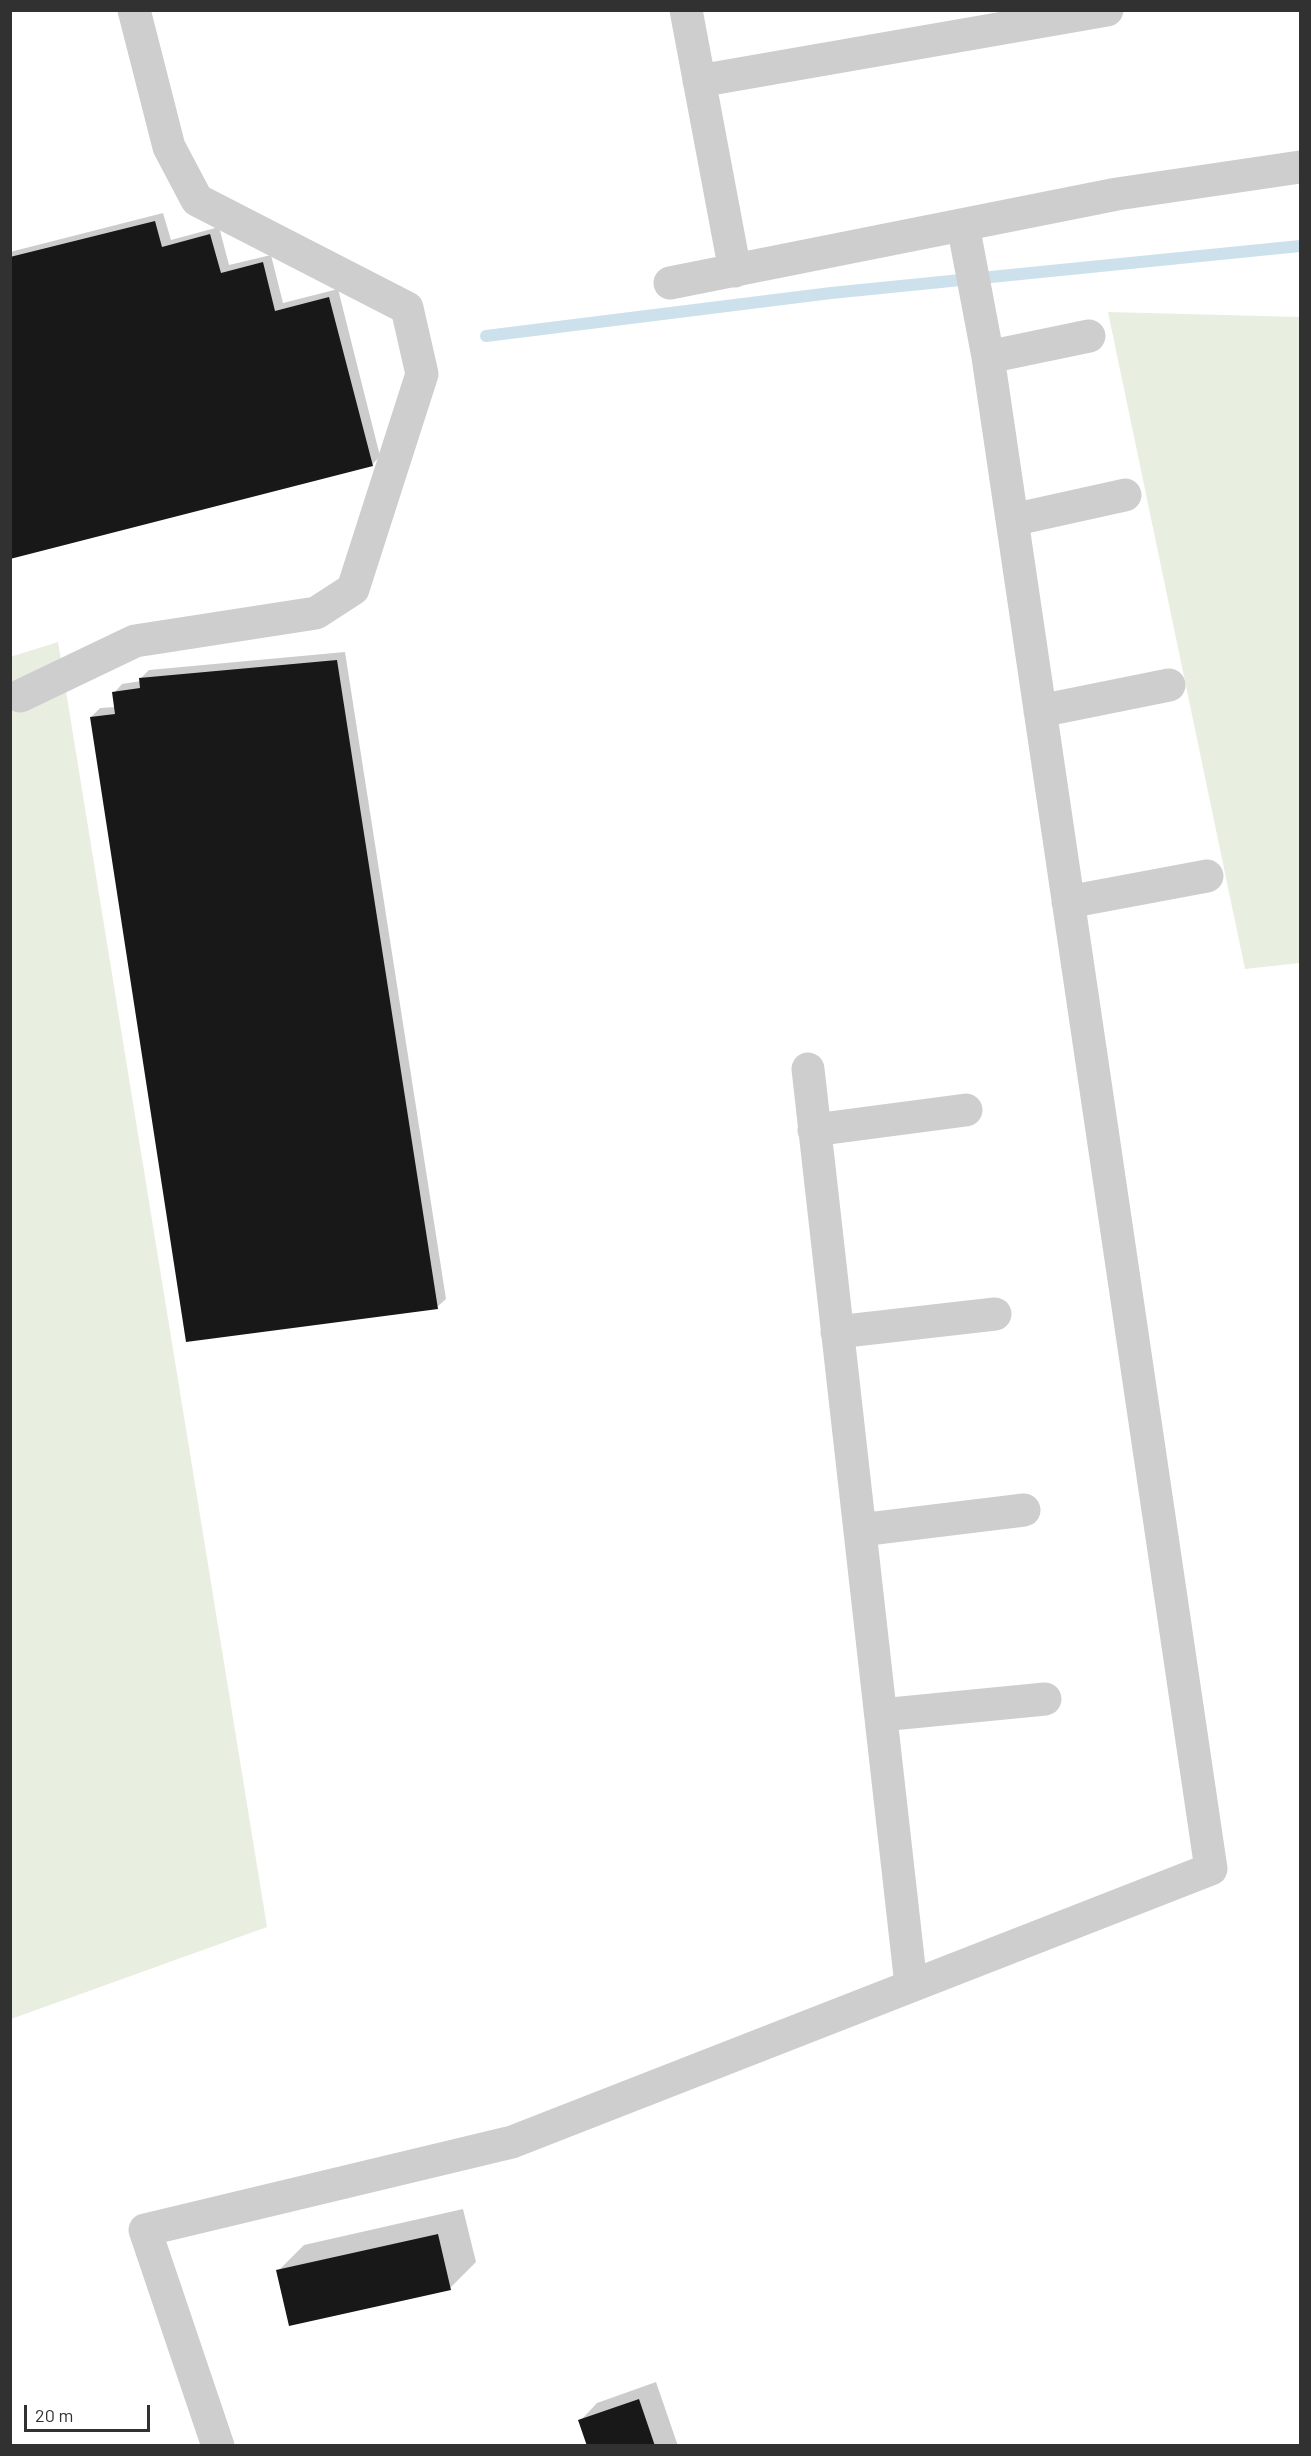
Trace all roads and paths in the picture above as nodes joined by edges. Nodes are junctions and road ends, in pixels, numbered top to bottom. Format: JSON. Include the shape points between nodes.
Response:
{"nodes":[{"id":1,"x":134,"y":10,"type":"edge"},
{"id":2,"x":686,"y":10,"type":"edge"},
{"id":3,"x":1107,"y":10,"type":"edge"},
{"id":4,"x":699,"y":81,"type":"junction"},
{"id":5,"x":1300,"y":167,"type":"edge"},
{"id":6,"x":963,"y":225,"type":"junction"},
{"id":7,"x":735,"y":271,"type":"junction"},
{"id":8,"x":670,"y":283,"type":"dead end"},
{"id":9,"x":1089,"y":336,"type":"dead end"},
{"id":10,"x":988,"y":357,"type":"junction"},
{"id":11,"x":1125,"y":495,"type":"dead end"},
{"id":12,"x":1012,"y":520,"type":"junction"},
{"id":13,"x":1169,"y":685,"type":"dead end"},
{"id":14,"x":20,"y":696,"type":"dead end"},
{"id":15,"x":1040,"y":711,"type":"junction"},
{"id":16,"x":1207,"y":876,"type":"dead end"},
{"id":17,"x":1068,"y":902,"type":"junction"},
{"id":18,"x":808,"y":1069,"type":"dead end"},
{"id":19,"x":966,"y":1110,"type":"dead end"},
{"id":20,"x":814,"y":1130,"type":"junction"},
{"id":21,"x":995,"y":1314,"type":"dead end"},
{"id":22,"x":837,"y":1332,"type":"junction"},
{"id":23,"x":1024,"y":1510,"type":"dead end"},
{"id":24,"x":860,"y":1530,"type":"junction"},
{"id":25,"x":1045,"y":1699,"type":"dead end"},
{"id":26,"x":881,"y":1715,"type":"junction"},
{"id":27,"x":911,"y":1985,"type":"junction"},
{"id":28,"x":218,"y":2445,"type":"edge"}],
"edges":[{"from":1,"to":14,"type":"street","via":[[168,147],[197,200],[407,308],[422,374],[353,589],[316,613],[135,641]]},
{"from":2,"to":4,"type":"street"},
{"from":3,"to":4,"type":"street"},
{"from":4,"to":7,"type":"street"},
{"from":5,"to":6,"type":"street","via":[[1117,194]]},
{"from":6,"to":7,"type":"street"},
{"from":6,"to":10,"type":"street"},
{"from":7,"to":8,"type":"street"},
{"from":9,"to":10,"type":"street"},
{"from":10,"to":12,"type":"street"},
{"from":11,"to":12,"type":"street"},
{"from":12,"to":15,"type":"street"},
{"from":13,"to":15,"type":"street"},
{"from":15,"to":17,"type":"street"},
{"from":16,"to":17,"type":"street"},
{"from":17,"to":27,"type":"street","via":[[1211,1869]]},
{"from":18,"to":20,"type":"street"},
{"from":19,"to":20,"type":"street"},
{"from":20,"to":22,"type":"street"},
{"from":21,"to":22,"type":"street"},
{"from":22,"to":24,"type":"street"},
{"from":23,"to":24,"type":"street"},
{"from":24,"to":26,"type":"street"},
{"from":25,"to":26,"type":"street"},
{"from":26,"to":27,"type":"street"},
{"from":27,"to":28,"type":"street","via":[[512,2142],[145,2230]]}]}
